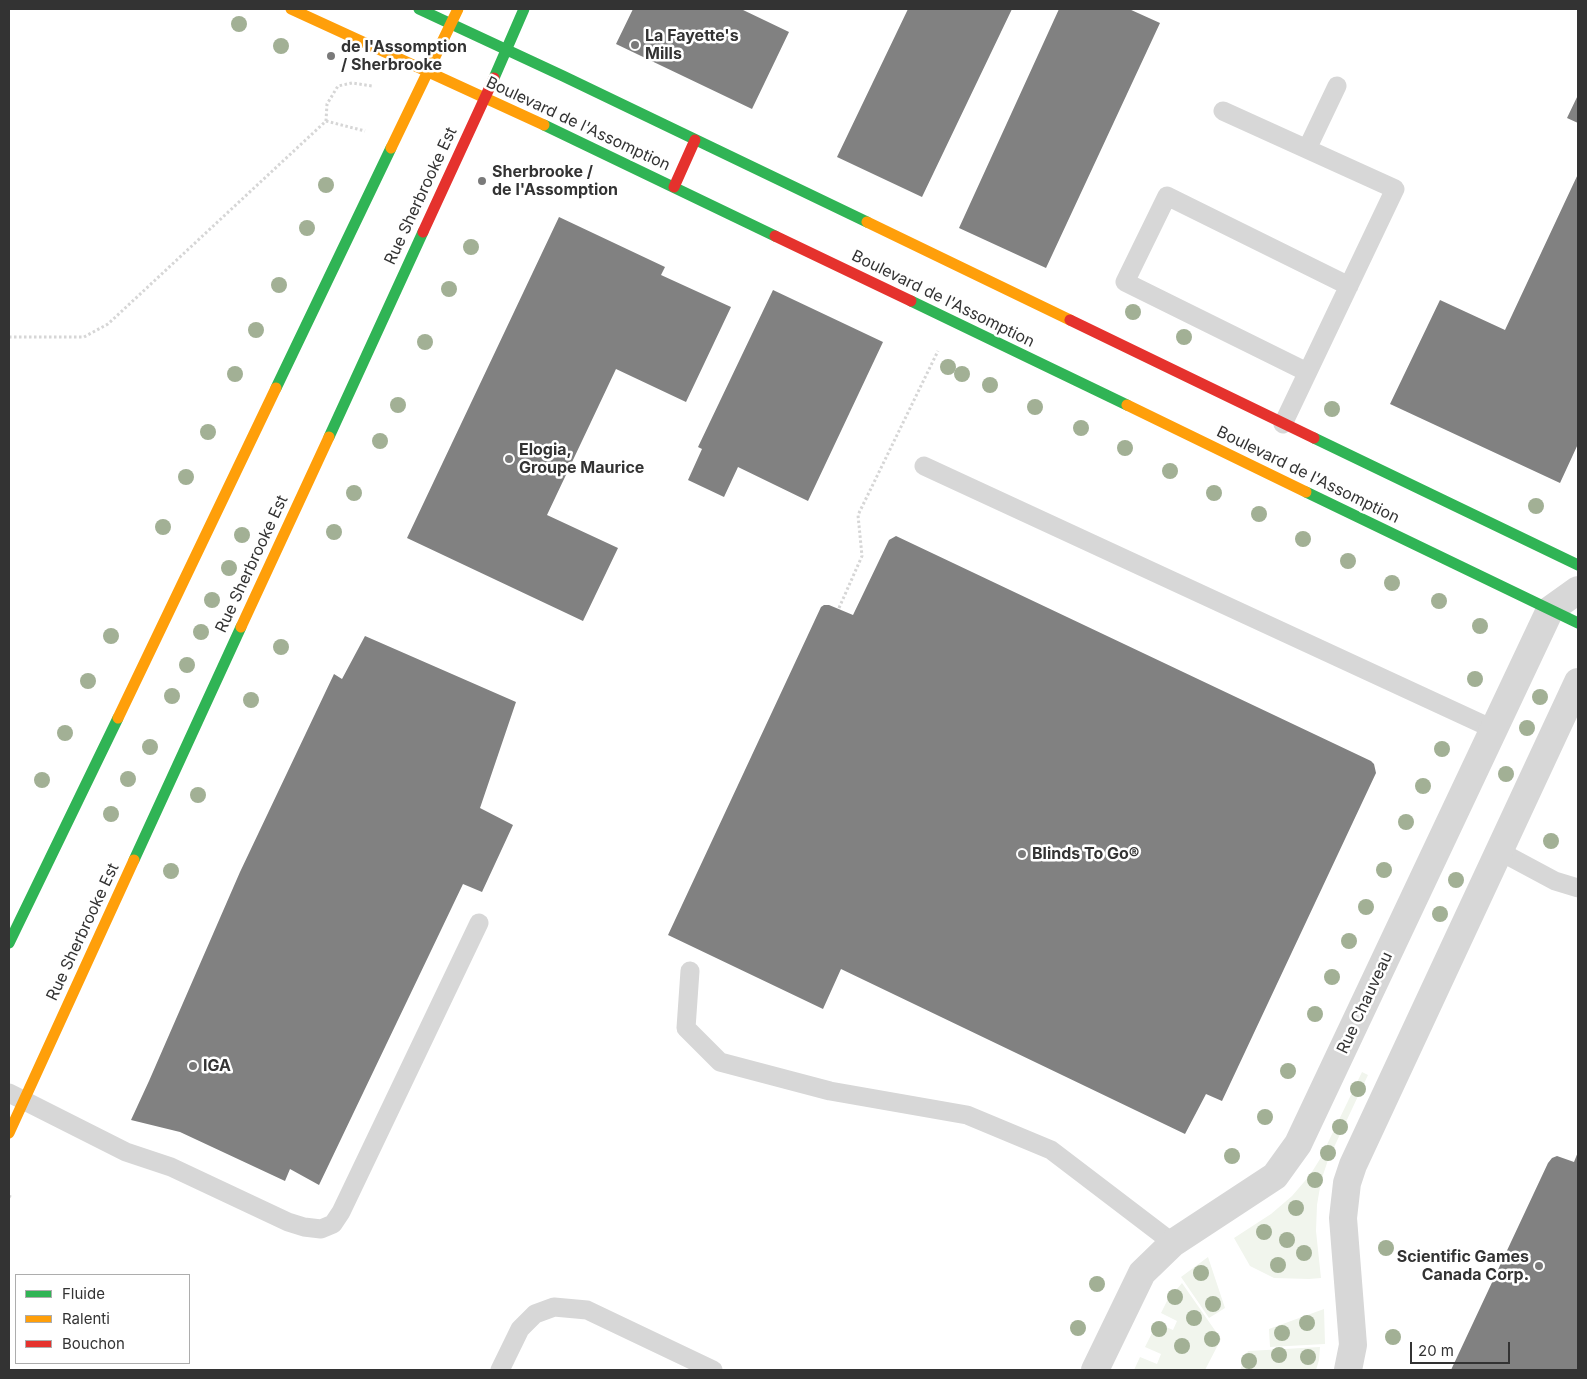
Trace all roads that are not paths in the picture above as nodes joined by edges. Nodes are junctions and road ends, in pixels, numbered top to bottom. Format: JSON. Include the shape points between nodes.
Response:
{"nodes":[{"id":1,"x":291,"y":9,"type":"edge"},
{"id":2,"x":419,"y":9,"type":"edge"},
{"id":3,"x":458,"y":9,"type":"edge"},
{"id":4,"x":524,"y":9,"type":"edge"},
{"id":5,"x":451,"y":23,"type":"junction"},
{"id":6,"x":507,"y":50,"type":"junction"},
{"id":7,"x":428,"y":72,"type":"junction"},
{"id":8,"x":1337,"y":86,"type":"dead end"},
{"id":9,"x":485,"y":97,"type":"junction"},
{"id":10,"x":1223,"y":110,"type":"dead end"},
{"id":11,"x":695,"y":140,"type":"junction"},
{"id":12,"x":1307,"y":149,"type":"junction"},
{"id":13,"x":674,"y":187,"type":"junction"},
{"id":14,"x":1349,"y":286,"type":"junction"},
{"id":15,"x":1307,"y":372,"type":"junction"},
{"id":16,"x":1283,"y":424,"type":"junction"},
{"id":17,"x":924,"y":466,"type":"dead end"},
{"id":18,"x":1578,"y":565,"type":"edge"},
{"id":19,"x":1578,"y":590,"type":"edge"},
{"id":20,"x":1550,"y":610,"type":"junction"},
{"id":21,"x":1578,"y":623,"type":"edge"},
{"id":22,"x":1578,"y":682,"type":"edge"},
{"id":23,"x":1493,"y":729,"type":"junction"},
{"id":24,"x":1499,"y":851,"type":"junction"},
{"id":25,"x":1578,"y":888,"type":"edge"},
{"id":26,"x":479,"y":923,"type":"dead end"},
{"id":27,"x":9,"y":943,"type":"edge"},
{"id":28,"x":690,"y":971,"type":"dead end"},
{"id":29,"x":16,"y":1097,"type":"edge"},
{"id":30,"x":9,"y":1133,"type":"edge"},
{"id":31,"x":1174,"y":1243,"type":"junction"},
{"id":32,"x":500,"y":1370,"type":"edge"},
{"id":33,"x":713,"y":1370,"type":"edge"},
{"id":34,"x":1095,"y":1370,"type":"edge"},
{"id":35,"x":1348,"y":1370,"type":"edge"}],
"edges":[{"from":1,"to":7,"type":"street","name":"Boulevard de l'Assomption"},
{"from":2,"to":5,"type":"street"},
{"from":3,"to":5,"type":"street"},
{"from":4,"to":6,"type":"street","name":"Rue Sherbrooke Est"},
{"from":5,"to":6,"type":"street"},
{"from":5,"to":7,"type":"street"},
{"from":6,"to":9,"type":"street","name":"Rue Sherbrooke Est"},
{"from":6,"to":11,"type":"street"},
{"from":7,"to":9,"type":"street","name":"Boulevard de l'Assomption"},
{"from":7,"to":27,"type":"street"},
{"from":8,"to":12,"type":"lane"},
{"from":9,"to":13,"type":"street","name":"Boulevard de l'Assomption"},
{"from":9,"to":29,"type":"street","name":"Rue Sherbrooke Est"},
{"from":10,"to":12,"type":"lane"},
{"from":11,"to":13,"type":"street"},
{"from":11,"to":16,"type":"street"},
{"from":12,"to":14,"type":"lane","via":[[1395,189]]},
{"from":13,"to":20,"type":"street","name":"Boulevard de l'Assomption"},
{"from":14,"to":15,"type":"lane"},
{"from":14,"to":15,"type":"lane","via":[[1167,196],[1125,282]]},
{"from":15,"to":16,"type":"lane"},
{"from":16,"to":18,"type":"street"},
{"from":17,"to":23,"type":"lane"},
{"from":19,"to":20,"type":"street","name":"Rue Chauveau"},
{"from":20,"to":21,"type":"street","name":"Boulevard de l'Assomption"},
{"from":20,"to":23,"type":"street","name":"Rue Chauveau"},
{"from":22,"to":24,"type":"street"},
{"from":23,"to":31,"type":"street","name":"Rue Chauveau","via":[[1298,1144],[1275,1176]]},
{"from":24,"to":25,"type":"lane","via":[[1555,881]]},
{"from":24,"to":35,"type":"street","via":[[1347,1183],[1343,1218],[1353,1345]]},
{"from":26,"to":29,"type":"lane","via":[[333,1224],[321,1228],[288,1222],[171,1166],[126,1152]]},
{"from":28,"to":31,"type":"lane","via":[[686,1028],[720,1062],[830,1091],[967,1115],[1052,1150]]},
{"from":29,"to":30,"type":"street","name":"Rue Sherbrooke Est"},
{"from":31,"to":34,"type":"street","name":"Rue Chauveau","via":[[1142,1273]]},
{"from":32,"to":33,"type":"lane","via":[[520,1329],[535,1314],[554,1306],[587,1310]]}]}
